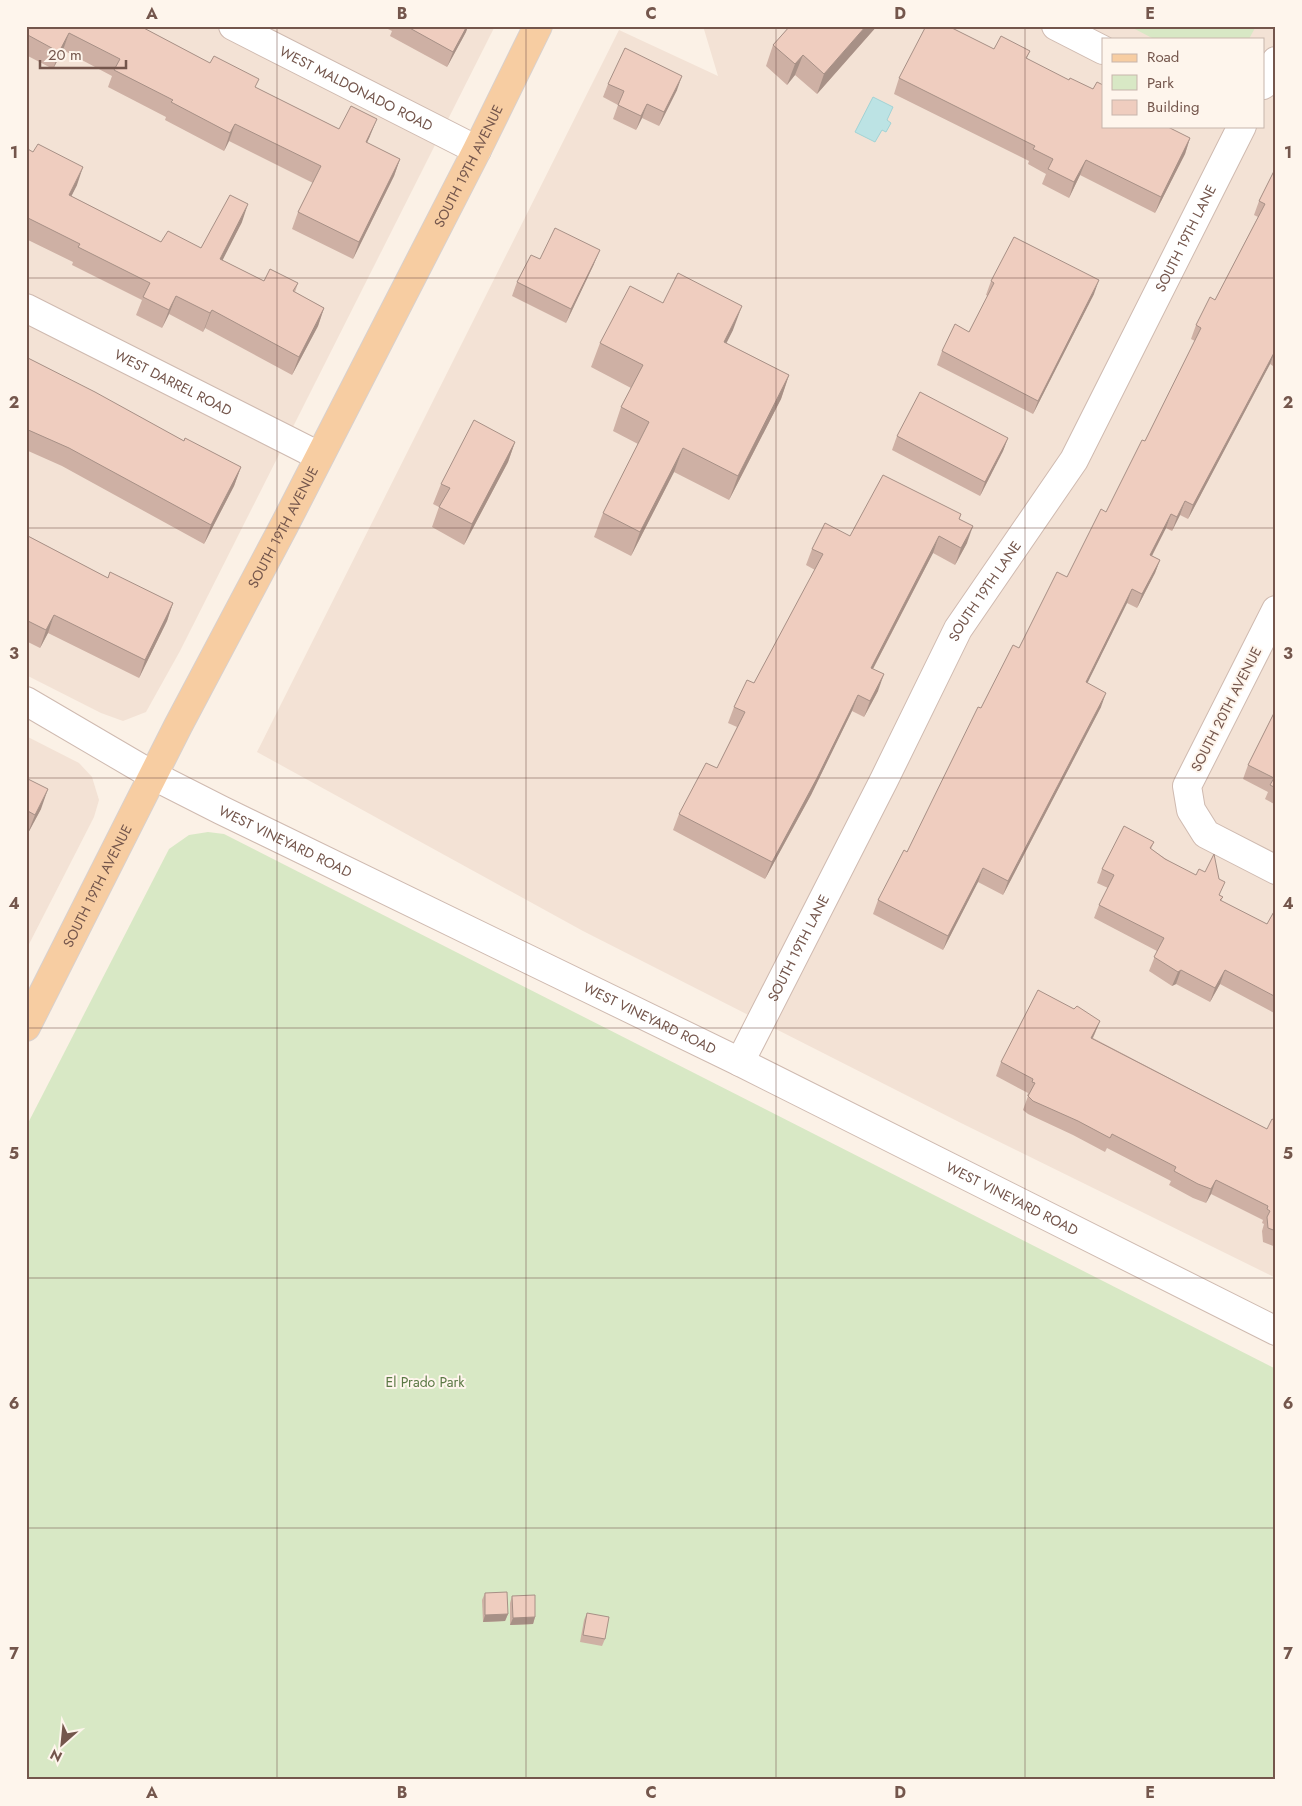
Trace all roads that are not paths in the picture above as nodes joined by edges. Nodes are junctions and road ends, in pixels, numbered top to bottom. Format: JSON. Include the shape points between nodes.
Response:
{"nodes":[{"id":1,"x":233,"y":26,"type":"edge"},
{"id":2,"x":538,"y":26,"type":"edge"},
{"id":3,"x":1056,"y":26,"type":"edge"},
{"id":4,"x":1102,"y":49,"type":"edge"},
{"id":5,"x":1276,"y":61,"type":"edge"},
{"id":6,"x":1264,"y":83,"type":"edge"},
{"id":7,"x":1241,"y":128,"type":"edge"},
{"id":8,"x":477,"y":150,"type":"junction"},
{"id":9,"x":26,"y":308,"type":"edge"},
{"id":10,"x":319,"y":456,"type":"junction"},
{"id":11,"x":1276,"y":610,"type":"edge"},
{"id":12,"x":26,"y":701,"type":"edge"},
{"id":13,"x":154,"y":776,"type":"junction"},
{"id":14,"x":1276,"y":870,"type":"edge"},
{"id":15,"x":26,"y":1027,"type":"edge"},
{"id":16,"x":740,"y":1062,"type":"junction"},
{"id":17,"x":1276,"y":1331,"type":"edge"}],
"edges":[{"from":1,"to":8,"type":"street","name":"WEST MALDONADO ROAD"},
{"from":2,"to":8,"type":"main road","name":"SOUTH 19TH AVENUE"},
{"from":3,"to":4,"type":"street"},
{"from":5,"to":6,"type":"street"},
{"from":7,"to":16,"type":"street","name":"SOUTH 19TH LANE","via":[[1074,460],[958,629]]},
{"from":8,"to":10,"type":"main road","name":"SOUTH 19TH AVENUE"},
{"from":9,"to":10,"type":"street","name":"WEST DARREL ROAD"},
{"from":10,"to":13,"type":"main road","name":"SOUTH 19TH AVENUE"},
{"from":11,"to":14,"type":"street","name":"SOUTH 20TH AVENUE","via":[[1187,786],[1191,810],[1206,834]]},
{"from":12,"to":13,"type":"street","name":"WEST VINEYARD ROAD"},
{"from":13,"to":15,"type":"main road","name":"SOUTH 19TH AVENUE"},
{"from":13,"to":16,"type":"street","name":"WEST VINEYARD ROAD"},
{"from":16,"to":17,"type":"street","name":"WEST VINEYARD ROAD"}]}
